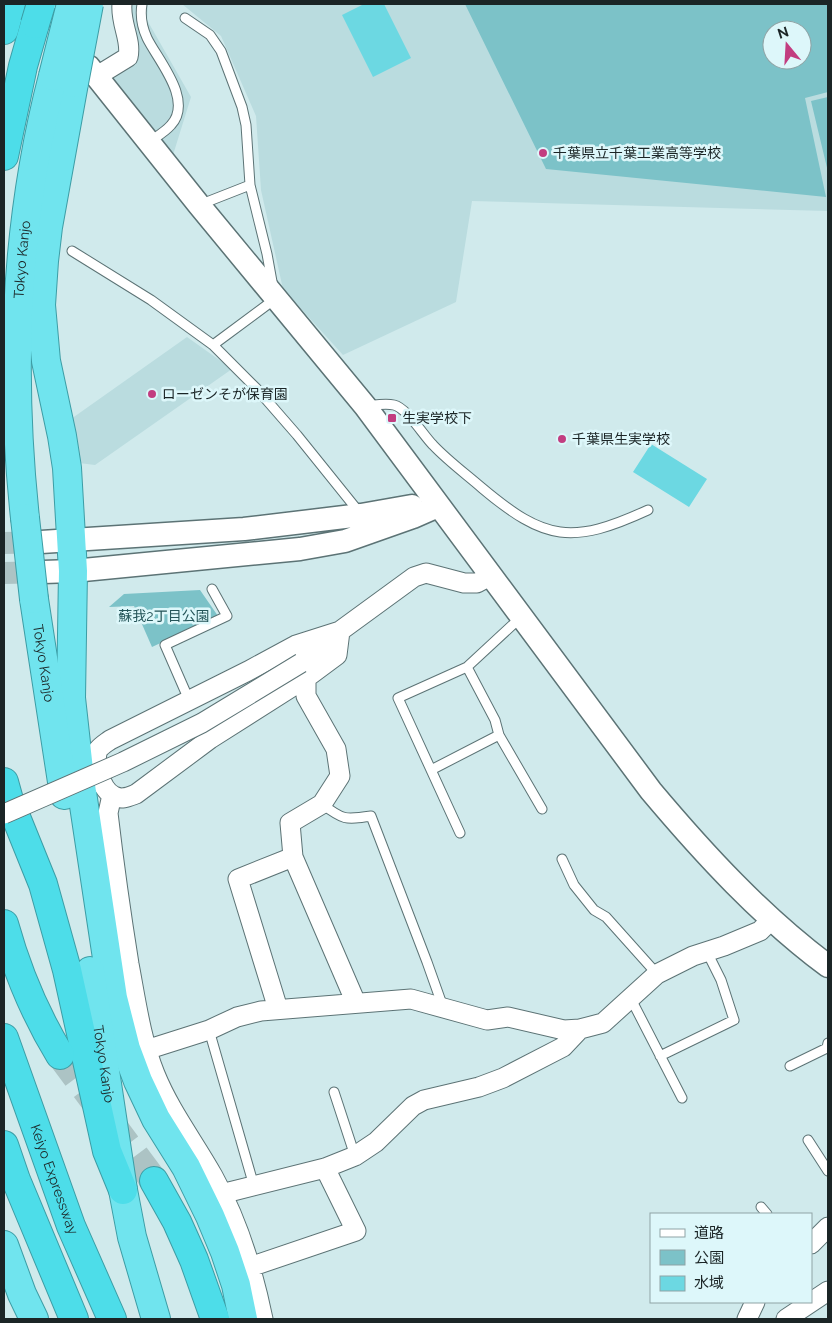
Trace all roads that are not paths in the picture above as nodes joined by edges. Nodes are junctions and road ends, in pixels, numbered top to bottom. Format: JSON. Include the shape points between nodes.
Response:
{"nodes":[{"id":1,"x":11,"y":4,"type":"edge"},
{"id":2,"x":71,"y":4,"type":"edge"},
{"id":3,"x":89,"y":4,"type":"edge"},
{"id":4,"x":122,"y":4,"type":"edge"},
{"id":5,"x":142,"y":4,"type":"edge"},
{"id":6,"x":38,"y":14,"type":"edge"},
{"id":7,"x":185,"y":18,"type":"dead end"},
{"id":8,"x":4,"y":30,"type":"edge"},
{"id":9,"x":78,"y":75,"type":"junction"},
{"id":10,"x":149,"y":142,"type":"junction"},
{"id":11,"x":4,"y":156,"type":"edge"},
{"id":12,"x":250,"y":185,"type":"junction"},
{"id":13,"x":199,"y":205,"type":"junction"},
{"id":14,"x":72,"y":251,"type":"dead end"},
{"id":15,"x":275,"y":299,"type":"junction"},
{"id":16,"x":213,"y":345,"type":"junction"},
{"id":17,"x":364,"y":406,"type":"junction"},
{"id":18,"x":438,"y":506,"type":"junction"},
{"id":19,"x":648,"y":510,"type":"dead end"},
{"id":20,"x":361,"y":515,"type":"junction"},
{"id":21,"x":71,"y":541,"type":"junction"},
{"id":22,"x":41,"y":542,"type":"tunnel mouth"},
{"id":23,"x":73,"y":571,"type":"junction"},
{"id":24,"x":43,"y":572,"type":"tunnel mouth"},
{"id":25,"x":490,"y":576,"type":"junction"},
{"id":26,"x":212,"y":589,"type":"dead end"},
{"id":27,"x":522,"y":616,"type":"junction"},
{"id":28,"x":340,"y":631,"type":"junction"},
{"id":29,"x":467,"y":667,"type":"junction"},
{"id":30,"x":303,"y":670,"type":"junction"},
{"id":31,"x":189,"y":700,"type":"junction"},
{"id":32,"x":499,"y":735,"type":"junction"},
{"id":33,"x":431,"y":770,"type":"junction"},
{"id":34,"x":4,"y":782,"type":"edge"},
{"id":35,"x":112,"y":795,"type":"junction"},
{"id":36,"x":322,"y":804,"type":"junction"},
{"id":37,"x":542,"y":809,"type":"dead end"},
{"id":38,"x":4,"y":814,"type":"edge"},
{"id":39,"x":460,"y":833,"type":"dead end"},
{"id":40,"x":293,"y":857,"type":"junction"},
{"id":41,"x":562,"y":859,"type":"dead end"},
{"id":42,"x":772,"y":919,"type":"junction"},
{"id":43,"x":4,"y":924,"type":"edge"},
{"id":44,"x":707,"y":952,"type":"junction"},
{"id":45,"x":828,"y":966,"type":"edge"},
{"id":46,"x":657,"y":974,"type":"junction"},
{"id":47,"x":631,"y":999,"type":"junction"},
{"id":48,"x":356,"y":1003,"type":"junction"},
{"id":49,"x":443,"y":1006,"type":"junction"},
{"id":50,"x":278,"y":1009,"type":"junction"},
{"id":51,"x":209,"y":1030,"type":"junction"},
{"id":52,"x":580,"y":1030,"type":"junction"},
{"id":53,"x":4,"y":1038,"type":"edge"},
{"id":54,"x":828,"y":1043,"type":"edge"},
{"id":55,"x":146,"y":1050,"type":"junction"},
{"id":56,"x":60,"y":1055,"type":"tunnel mouth"},
{"id":57,"x":660,"y":1056,"type":"junction"},
{"id":58,"x":790,"y":1066,"type":"dead end"},
{"id":59,"x":334,"y":1092,"type":"dead end"},
{"id":60,"x":682,"y":1098,"type":"dead end"},
{"id":61,"x":808,"y":1140,"type":"dead end"},
{"id":62,"x":4,"y":1145,"type":"edge"},
{"id":63,"x":354,"y":1156,"type":"junction"},
{"id":64,"x":325,"y":1168,"type":"junction"},
{"id":65,"x":828,"y":1171,"type":"edge"},
{"id":66,"x":154,"y":1180,"type":"tunnel mouth"},
{"id":67,"x":254,"y":1186,"type":"junction"},
{"id":68,"x":123,"y":1190,"type":"junction"},
{"id":69,"x":221,"y":1194,"type":"junction"},
{"id":70,"x":761,"y":1206,"type":"dead end"},
{"id":71,"x":766,"y":1213,"type":"edge"},
{"id":72,"x":828,"y":1228,"type":"edge"},
{"id":73,"x":812,"y":1243,"type":"edge"},
{"id":74,"x":4,"y":1245,"type":"edge"},
{"id":75,"x":250,"y":1267,"type":"junction"},
{"id":76,"x":828,"y":1291,"type":"edge"},
{"id":77,"x":812,"y":1302,"type":"edge"},
{"id":78,"x":755,"y":1303,"type":"edge"},
{"id":79,"x":810,"y":1303,"type":"edge"},
{"id":80,"x":24,"y":1307,"type":"edge"},
{"id":81,"x":34,"y":1319,"type":"edge"},
{"id":82,"x":74,"y":1319,"type":"edge"},
{"id":83,"x":112,"y":1319,"type":"edge"},
{"id":84,"x":156,"y":1319,"type":"edge"},
{"id":85,"x":216,"y":1319,"type":"edge"},
{"id":86,"x":243,"y":1319,"type":"edge"},
{"id":87,"x":263,"y":1319,"type":"edge"},
{"id":88,"x":747,"y":1319,"type":"edge"},
{"id":89,"x":786,"y":1319,"type":"edge"}],
"edges":[{"from":1,"to":8,"type":"highway"},
{"from":2,"to":9,"type":"highway","name":"Tokyo Kanjo","bridge":true},
{"from":3,"to":9,"type":"highway","bridge":true},
{"from":4,"to":9,"type":"street","via":[[121,15],[130,47],[128,57]]},
{"from":5,"to":10,"type":"lane","via":[[140,14],[147,39],[170,75],[178,102],[172,125]]},
{"from":6,"to":11,"type":"highway"},
{"from":7,"to":12,"type":"lane","via":[[210,35],[221,51],[246,125]]},
{"from":9,"to":10,"type":"street"},
{"from":9,"to":21,"type":"highway","via":[[46,244],[41,304],[46,361],[67,468]]},
{"from":9,"to":68,"type":"highway","name":"Tokyo Kanjo","bridge":true,"via":[[43,116],[22,244],[16,363],[17,418],[34,599]]},
{"from":10,"to":13,"type":"street"},
{"from":12,"to":13,"type":"lane"},
{"from":12,"to":15,"type":"lane"},
{"from":13,"to":15,"type":"street"},
{"from":14,"to":16,"type":"lane","via":[[152,300]]},
{"from":15,"to":16,"type":"lane"},
{"from":15,"to":17,"type":"street"},
{"from":16,"to":20,"type":"lane","via":[[257,389]]},
{"from":17,"to":18,"type":"street"},
{"from":17,"to":19,"type":"lane","via":[[396,405],[443,455],[506,507],[535,526],[572,534]]},
{"from":18,"to":20,"type":"street","via":[[409,506]]},
{"from":18,"to":23,"type":"street","via":[[345,541],[300,549]]},
{"from":18,"to":25,"type":"street"},
{"from":20,"to":21,"type":"street","via":[[244,529]]},
{"from":21,"to":22,"type":"street"},
{"from":21,"to":23,"type":"highway"},
{"from":23,"to":24,"type":"street"},
{"from":23,"to":86,"type":"highway","via":[[71,698],[113,998],[138,1081],[156,1119],[186,1167],[225,1252]]},
{"from":25,"to":27,"type":"street"},
{"from":25,"to":28,"type":"street","via":[[477,583],[464,584],[426,573],[414,577]]},
{"from":26,"to":31,"type":"lane","via":[[227,616],[165,646]]},
{"from":27,"to":29,"type":"lane"},
{"from":27,"to":42,"type":"street","via":[[651,791],[695,843]]},
{"from":28,"to":30,"type":"street"},
{"from":28,"to":31,"type":"street","via":[[296,645]]},
{"from":29,"to":32,"type":"lane","via":[[495,720]]},
{"from":29,"to":33,"type":"lane","via":[[398,698]]},
{"from":30,"to":35,"type":"street","via":[[136,794],[124,798]]},
{"from":30,"to":36,"type":"street","via":[[306,696],[336,749],[339,767],[340,776]]},
{"from":30,"to":38,"type":"street","bridge":true,"via":[[122,762]]},
{"from":31,"to":35,"type":"street","via":[[99,748],[95,760],[103,785]]},
{"from":32,"to":33,"type":"lane"},
{"from":32,"to":37,"type":"lane"},
{"from":33,"to":39,"type":"lane"},
{"from":34,"to":68,"type":"highway","via":[[43,884],[72,988],[107,1151]]},
{"from":35,"to":55,"type":"street","via":[[109,823],[130,968]]},
{"from":36,"to":40,"type":"street","via":[[290,823]]},
{"from":36,"to":49,"type":"lane","via":[[341,818],[371,816]]},
{"from":40,"to":48,"type":"street"},
{"from":40,"to":50,"type":"street","via":[[238,879]]},
{"from":41,"to":46,"type":"lane","via":[[574,885],[594,910],[606,918]]},
{"from":42,"to":44,"type":"street","via":[[760,930]]},
{"from":42,"to":45,"type":"street"},
{"from":43,"to":56,"type":"highway","via":[[27,992]]},
{"from":44,"to":46,"type":"street"},
{"from":44,"to":57,"type":"lane","via":[[721,980],[734,1020]]},
{"from":46,"to":47,"type":"street"},
{"from":47,"to":52,"type":"street","via":[[604,1023]]},
{"from":47,"to":57,"type":"lane"},
{"from":48,"to":49,"type":"street","via":[[411,999]]},
{"from":48,"to":50,"type":"street"},
{"from":49,"to":52,"type":"street","via":[[487,1020],[508,1017],[564,1030]]},
{"from":50,"to":51,"type":"street","via":[[236,1017]]},
{"from":51,"to":55,"type":"street"},
{"from":51,"to":67,"type":"lane"},
{"from":52,"to":63,"type":"street","via":[[563,1047],[503,1078],[412,1106],[376,1142]]},
{"from":53,"to":83,"type":"highway","name":"Keiyo Expressway","via":[[71,1226]]},
{"from":54,"to":58,"type":"lane","via":[[827,1048]]},
{"from":55,"to":69,"type":"street","via":[[168,1103],[214,1177]]},
{"from":57,"to":60,"type":"lane"},
{"from":59,"to":63,"type":"lane"},
{"from":61,"to":65,"type":"lane"},
{"from":62,"to":82,"type":"highway"},
{"from":63,"to":64,"type":"street"},
{"from":64,"to":67,"type":"street"},
{"from":64,"to":75,"type":"street","via":[[356,1231]]},
{"from":66,"to":85,"type":"highway","via":[[194,1260]]},
{"from":67,"to":69,"type":"street"},
{"from":68,"to":84,"type":"highway","name":"Tokyo Kanjo","via":[[132,1237]]},
{"from":69,"to":75,"type":"street"},
{"from":70,"to":71,"type":"lane"},
{"from":72,"to":73,"type":"street"},
{"from":74,"to":80,"type":"highway"},
{"from":75,"to":87,"type":"street"},
{"from":76,"to":77,"type":"street"},
{"from":78,"to":88,"type":"street"},
{"from":79,"to":89,"type":"street"},
{"from":80,"to":81,"type":"highway"}]}
